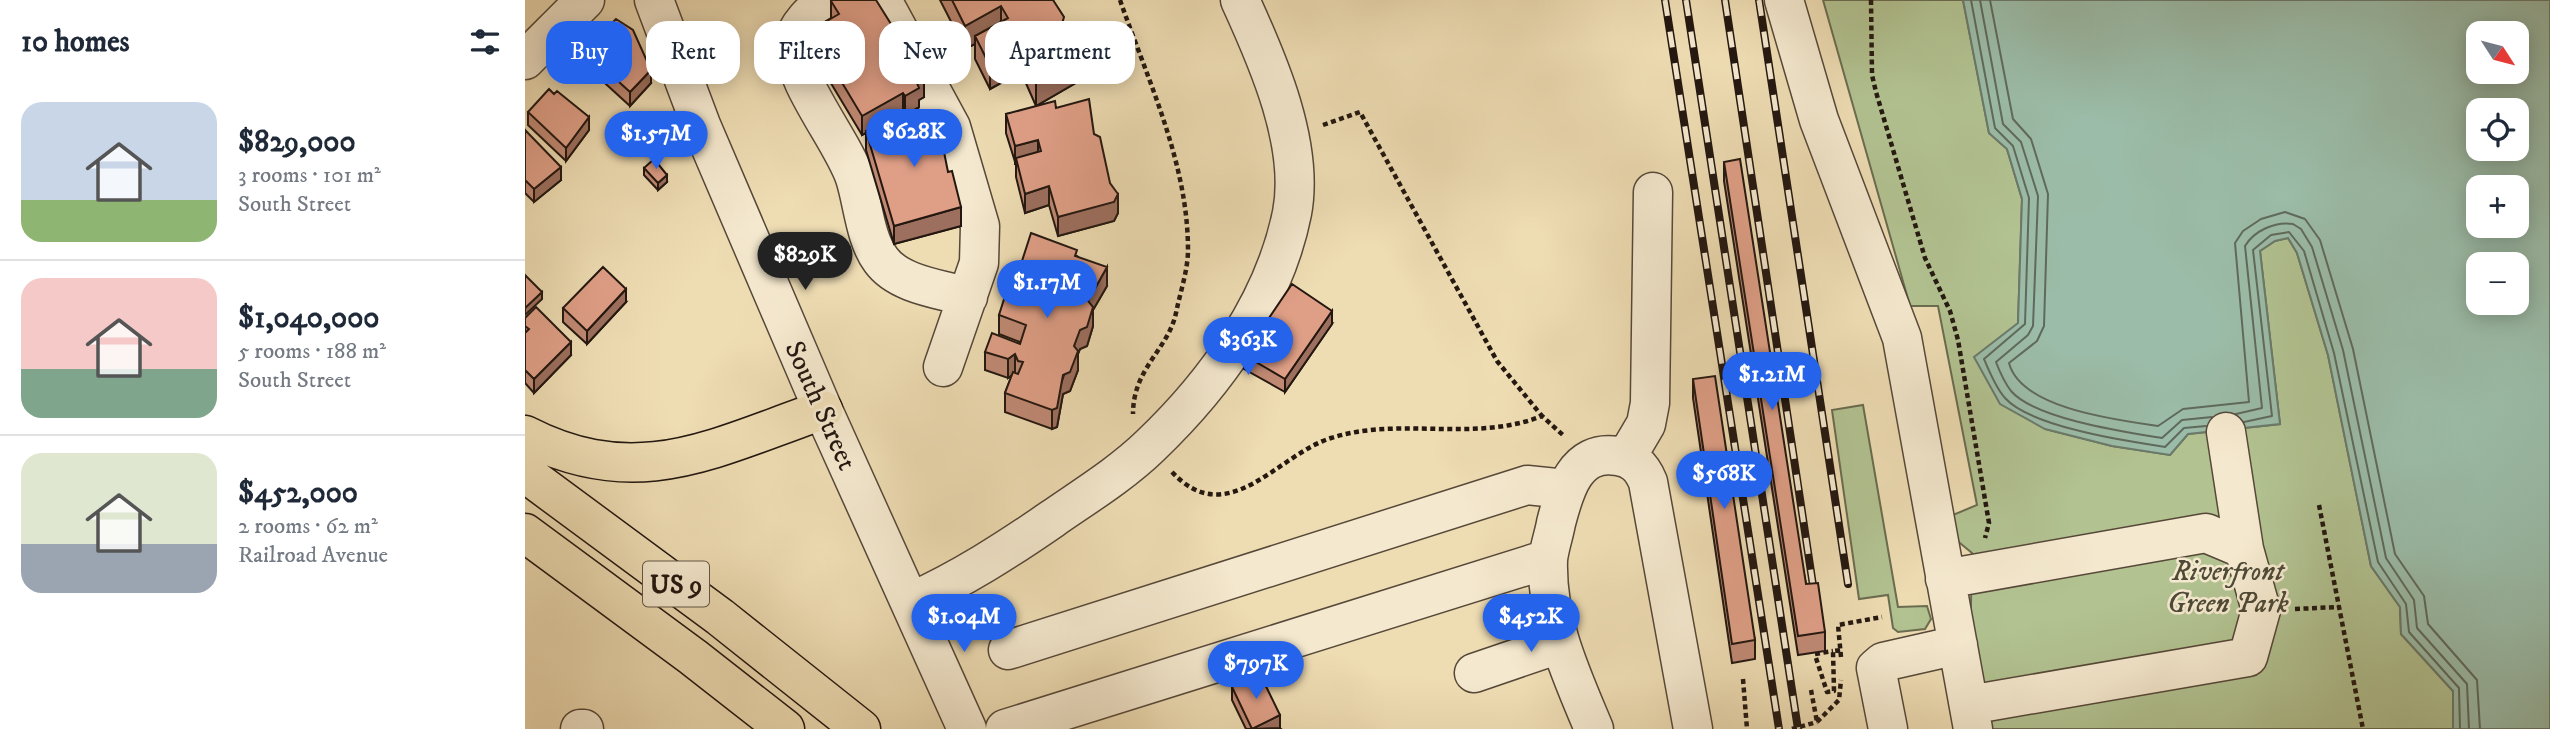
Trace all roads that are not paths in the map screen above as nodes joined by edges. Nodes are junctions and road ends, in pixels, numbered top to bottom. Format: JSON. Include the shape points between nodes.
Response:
{"nodes":[{"id":1,"x":585,"y":0,"type":"edge"},
{"id":2,"x":654,"y":0,"type":"edge"},
{"id":3,"x":826,"y":0,"type":"edge"},
{"id":4,"x":882,"y":0,"type":"edge"},
{"id":5,"x":1240,"y":0,"type":"edge"},
{"id":6,"x":1261,"y":0,"type":"edge"},
{"id":7,"x":1784,"y":0,"type":"edge"},
{"id":8,"x":1260,"y":44,"type":"junction"},
{"id":9,"x":525,"y":60,"type":"edge"},
{"id":10,"x":1653,"y":192,"type":"dead end"},
{"id":11,"x":968,"y":297,"type":"junction"},
{"id":12,"x":943,"y":367,"type":"dead end"},
{"id":13,"x":823,"y":410,"type":"junction"},
{"id":14,"x":2226,"y":432,"type":"dead end"},
{"id":15,"x":525,"y":435,"type":"edge"},
{"id":16,"x":1626,"y":458,"type":"junction"},
{"id":17,"x":525,"y":473,"type":"edge"},
{"id":18,"x":1566,"y":489,"type":"junction"},
{"id":19,"x":525,"y":533,"type":"edge"},
{"id":20,"x":2244,"y":549,"type":"junction"},
{"id":21,"x":1548,"y":559,"type":"junction"},
{"id":22,"x":1945,"y":579,"type":"junction"},
{"id":23,"x":911,"y":602,"type":"junction"},
{"id":24,"x":1559,"y":645,"type":"junction"},
{"id":25,"x":1958,"y":645,"type":"junction"},
{"id":26,"x":1008,"y":650,"type":"dead end"},
{"id":27,"x":1474,"y":673,"type":"dead end"},
{"id":28,"x":1971,"y":717,"type":"edge"},
{"id":29,"x":777,"y":723,"type":"edge"},
{"id":30,"x":861,"y":729,"type":"edge"},
{"id":31,"x":967,"y":729,"type":"edge"},
{"id":32,"x":1005,"y":729,"type":"edge"},
{"id":33,"x":1594,"y":729,"type":"edge"},
{"id":34,"x":1693,"y":729,"type":"edge"},
{"id":35,"x":1888,"y":729,"type":"edge"}],
"edges":[{"from":1,"to":9,"type":"street"},
{"from":2,"to":13,"type":"street","name":"South Street","via":[[701,125]]},
{"from":3,"to":11,"type":"street","via":[[801,26],[794,42],[814,100],[854,175],[880,259],[898,275]]},
{"from":4,"to":11,"type":"street","via":[[935,92],[961,154],[982,243]]},
{"from":5,"to":8,"type":"street"},
{"from":6,"to":8,"type":"street","via":[[1257,14]]},
{"from":7,"to":22,"type":"street","via":[[1819,120],[1902,338]]},
{"from":8,"to":23,"type":"street","via":[[1293,152],[1292,212],[1255,312],[1206,383],[1149,446],[1095,489],[968,575]]},
{"from":10,"to":16,"type":"street","via":[[1650,403],[1646,424]]},
{"from":11,"to":12,"type":"street"},
{"from":13,"to":15,"type":"highway","via":[[719,449],[663,461],[602,460]]},
{"from":13,"to":23,"type":"street","name":"South Street"},
{"from":14,"to":20,"type":"street"},
{"from":16,"to":18,"type":"street","via":[[1608,455],[1587,461]]},
{"from":16,"to":34,"type":"street","via":[[1648,482]]},
{"from":17,"to":30,"type":"highway","number":"US 9","via":[[691,594]]},
{"from":18,"to":21,"type":"street"},
{"from":18,"to":26,"type":"street","via":[[1527,485]]},
{"from":19,"to":29,"type":"highway","number":"US 9"},
{"from":20,"to":22,"type":"street","via":[[2206,533]]},
{"from":20,"to":28,"type":"street","via":[[2261,610],[2248,657]]},
{"from":21,"to":24,"type":"street","via":[[1552,621]]},
{"from":21,"to":32,"type":"street"},
{"from":22,"to":25,"type":"street"},
{"from":23,"to":31,"type":"street","name":"South Street"},
{"from":24,"to":27,"type":"street"},
{"from":24,"to":33,"type":"street"},
{"from":25,"to":28,"type":"street"},
{"from":25,"to":35,"type":"street","via":[[1883,662],[1876,668]]}]}
